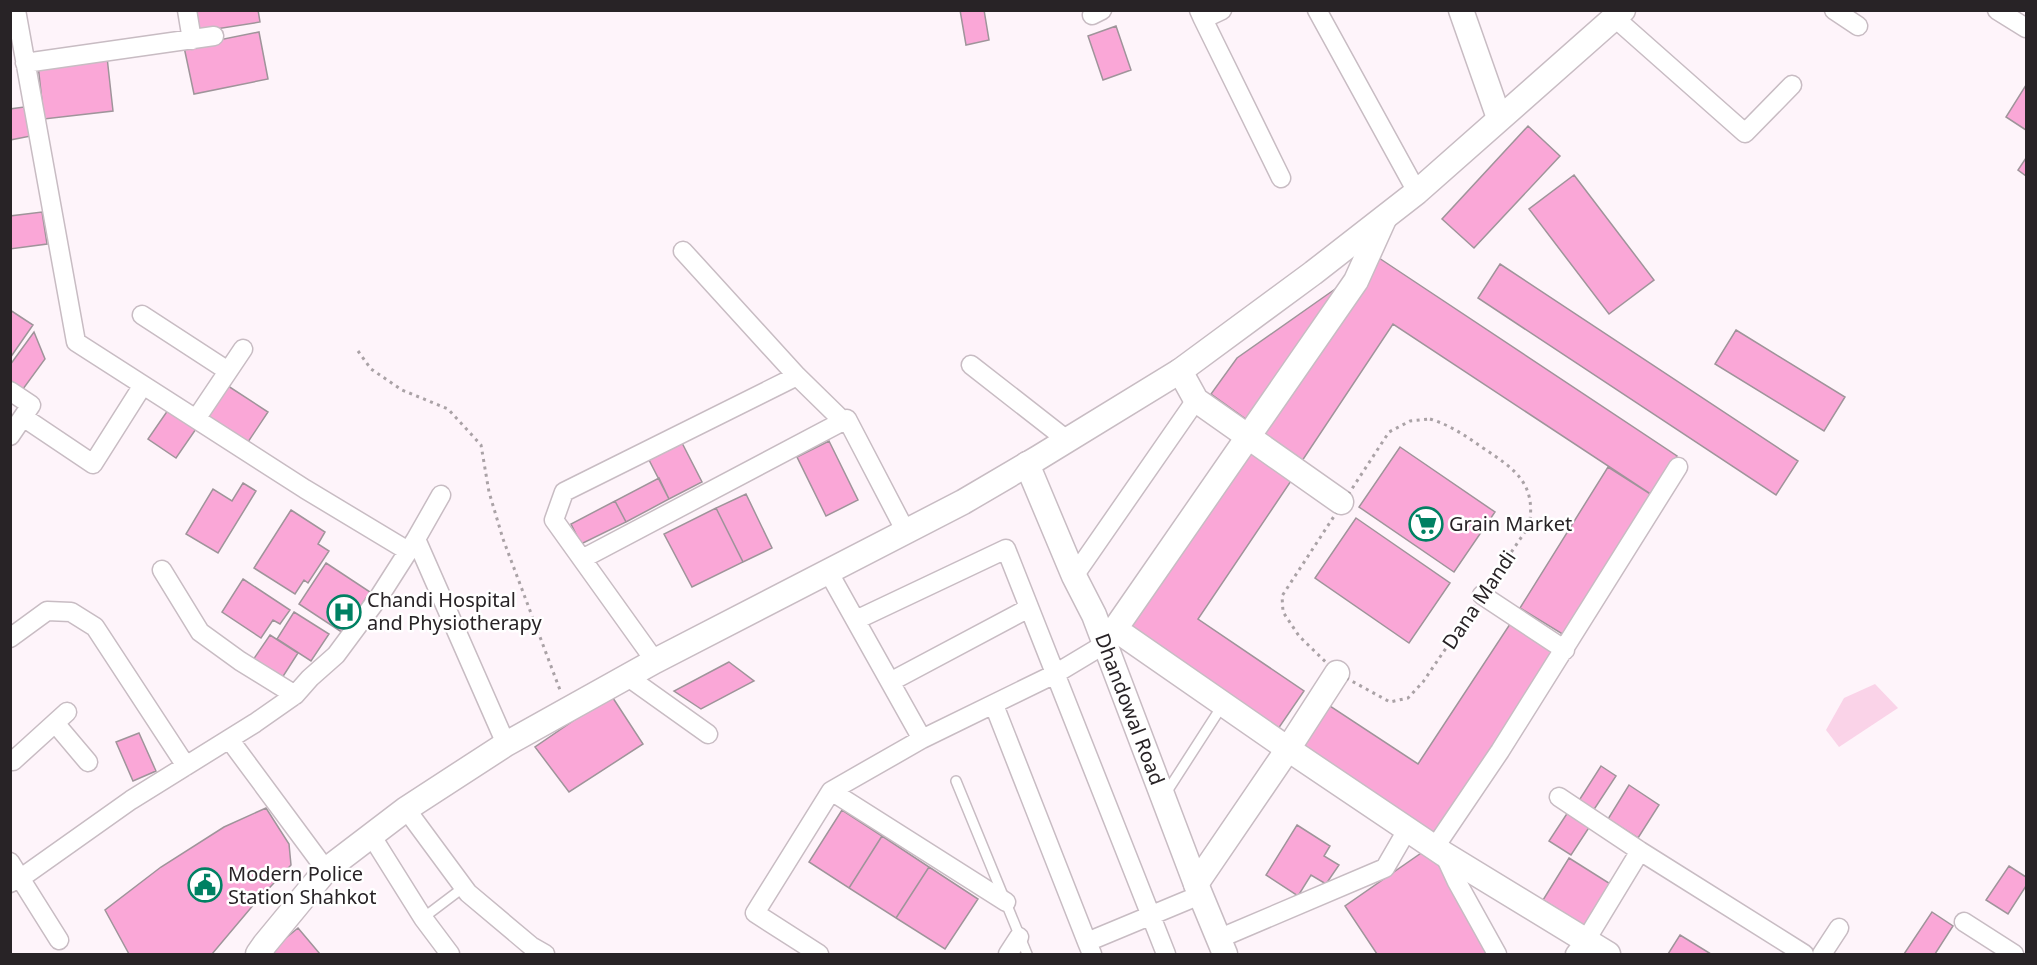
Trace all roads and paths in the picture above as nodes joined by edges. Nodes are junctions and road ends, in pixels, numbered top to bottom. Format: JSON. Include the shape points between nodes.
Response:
{"nodes":[{"id":1,"x":16,"y":10,"type":"edge"},
{"id":2,"x":187,"y":10,"type":"edge"},
{"id":3,"x":1222,"y":10,"type":"edge"},
{"id":4,"x":1317,"y":10,"type":"edge"},
{"id":5,"x":1461,"y":10,"type":"edge"},
{"id":6,"x":1834,"y":10,"type":"edge"},
{"id":7,"x":1997,"y":10,"type":"edge"},
{"id":8,"x":1619,"y":14,"type":"edge"},
{"id":9,"x":1201,"y":15,"type":"edge"},
{"id":10,"x":1858,"y":26,"type":"dead end"},
{"id":11,"x":2026,"y":28,"type":"edge"},
{"id":12,"x":214,"y":36,"type":"dead end"},
{"id":13,"x":192,"y":40,"type":"junction"},
{"id":14,"x":25,"y":63,"type":"junction"},
{"id":15,"x":1792,"y":85,"type":"dead end"},
{"id":16,"x":1499,"y":118,"type":"junction"},
{"id":17,"x":1281,"y":178,"type":"dead end"},
{"id":18,"x":1417,"y":192,"type":"junction"},
{"id":19,"x":1385,"y":216,"type":"junction"},
{"id":20,"x":683,"y":251,"type":"dead end"},
{"id":21,"x":142,"y":315,"type":"dead end"},
{"id":22,"x":243,"y":349,"type":"dead end"},
{"id":23,"x":358,"y":351,"type":"dead end"},
{"id":24,"x":971,"y":365,"type":"dead end"},
{"id":25,"x":228,"y":371,"type":"junction"},
{"id":26,"x":1180,"y":371,"type":"junction"},
{"id":27,"x":797,"y":376,"type":"junction"},
{"id":28,"x":143,"y":385,"type":"junction"},
{"id":29,"x":10,"y":391,"type":"edge"},
{"id":30,"x":1196,"y":400,"type":"junction"},
{"id":31,"x":23,"y":417,"type":"junction"},
{"id":32,"x":196,"y":419,"type":"junction"},
{"id":33,"x":843,"y":421,"type":"junction"},
{"id":34,"x":10,"y":436,"type":"edge"},
{"id":35,"x":1248,"y":437,"type":"junction"},
{"id":36,"x":1067,"y":440,"type":"junction"},
{"id":37,"x":1027,"y":464,"type":"junction"},
{"id":38,"x":1678,"y":467,"type":"dead end"},
{"id":39,"x":441,"y":495,"type":"dead end"},
{"id":40,"x":1341,"y":502,"type":"junction"},
{"id":41,"x":906,"y":532,"type":"junction"},
{"id":42,"x":412,"y":545,"type":"junction"},
{"id":43,"x":582,"y":559,"type":"junction"},
{"id":44,"x":162,"y":570,"type":"dead end"},
{"id":45,"x":829,"y":573,"type":"junction"},
{"id":46,"x":1074,"y":576,"type":"junction"},
{"id":47,"x":1482,"y":595,"type":"junction"},
{"id":48,"x":1029,"y":608,"type":"junction"},
{"id":49,"x":856,"y":620,"type":"junction"},
{"id":50,"x":1110,"y":637,"type":"junction"},
{"id":51,"x":10,"y":638,"type":"edge"},
{"id":52,"x":1565,"y":650,"type":"junction"},
{"id":53,"x":655,"y":661,"type":"junction"},
{"id":54,"x":1337,"y":673,"type":"junction"},
{"id":55,"x":1055,"y":674,"type":"junction"},
{"id":56,"x":628,"y":677,"type":"junction"},
{"id":57,"x":890,"y":682,"type":"junction"},
{"id":58,"x":295,"y":695,"type":"junction"},
{"id":59,"x":1223,"y":704,"type":"junction"},
{"id":60,"x":994,"y":705,"type":"junction"},
{"id":61,"x":568,"y":709,"type":"junction"},
{"id":62,"x":708,"y":734,"type":"dead end"},
{"id":63,"x":229,"y":739,"type":"junction"},
{"id":64,"x":922,"y":739,"type":"junction"},
{"id":65,"x":10,"y":742,"type":"edge"},
{"id":66,"x":506,"y":744,"type":"junction"},
{"id":67,"x":1288,"y":749,"type":"junction"},
{"id":68,"x":12,"y":762,"type":"edge"},
{"id":69,"x":88,"y":762,"type":"dead end"},
{"id":70,"x":186,"y":766,"type":"junction"},
{"id":71,"x":956,"y":781,"type":"dead end"},
{"id":72,"x":831,"y":791,"type":"junction"},
{"id":73,"x":1163,"y":797,"type":"junction"},
{"id":74,"x":1558,"y":797,"type":"dead end"},
{"id":75,"x":406,"y":809,"type":"junction"},
{"id":76,"x":1407,"y":830,"type":"junction"},
{"id":77,"x":371,"y":835,"type":"junction"},
{"id":78,"x":1440,"y":850,"type":"junction"},
{"id":79,"x":1640,"y":851,"type":"junction"},
{"id":80,"x":326,"y":870,"type":"junction"},
{"id":81,"x":14,"y":874,"type":"edge"},
{"id":82,"x":464,"y":887,"type":"junction"},
{"id":83,"x":1198,"y":889,"type":"junction"},
{"id":84,"x":1006,"y":902,"type":"junction"},
{"id":85,"x":1150,"y":916,"type":"junction"},
{"id":86,"x":423,"y":918,"type":"junction"},
{"id":87,"x":1964,"y":922,"type":"dead end"},
{"id":88,"x":1839,"y":928,"type":"dead end"},
{"id":89,"x":1019,"y":937,"type":"junction"},
{"id":90,"x":59,"y":940,"type":"dead end"},
{"id":91,"x":1222,"y":947,"type":"edge"},
{"id":92,"x":1580,"y":947,"type":"edge"},
{"id":93,"x":1089,"y":948,"type":"edge"},
{"id":94,"x":258,"y":954,"type":"edge"},
{"id":95,"x":450,"y":954,"type":"edge"},
{"id":96,"x":545,"y":954,"type":"edge"},
{"id":97,"x":819,"y":954,"type":"edge"},
{"id":98,"x":1008,"y":954,"type":"edge"},
{"id":99,"x":1027,"y":954,"type":"edge"},
{"id":100,"x":1166,"y":954,"type":"edge"},
{"id":101,"x":1497,"y":954,"type":"edge"},
{"id":102,"x":1608,"y":954,"type":"edge"},
{"id":103,"x":1804,"y":954,"type":"edge"},
{"id":104,"x":1822,"y":954,"type":"edge"},
{"id":105,"x":2014,"y":954,"type":"edge"}],
"edges":[{"from":1,"to":14,"type":"street"},
{"from":2,"to":13,"type":"street"},
{"from":3,"to":9,"type":"street"},
{"from":4,"to":18,"type":"street"},
{"from":5,"to":16,"type":"street"},
{"from":6,"to":10,"type":"street"},
{"from":7,"to":11,"type":"street"},
{"from":8,"to":15,"type":"street","via":[[1745,134]]},
{"from":8,"to":16,"type":"street"},
{"from":9,"to":17,"type":"street"},
{"from":12,"to":13,"type":"street"},
{"from":13,"to":14,"type":"street"},
{"from":14,"to":28,"type":"street","via":[[76,342]]},
{"from":16,"to":18,"type":"street"},
{"from":18,"to":19,"type":"street"},
{"from":19,"to":26,"type":"street"},
{"from":19,"to":35,"type":"street","via":[[1356,281]]},
{"from":20,"to":27,"type":"street"},
{"from":21,"to":25,"type":"street"},
{"from":22,"to":25,"type":"street"},
{"from":23,"to":61,"type":"path","via":[[378,375],[402,390],[448,409],[481,445],[503,539]]},
{"from":24,"to":36,"type":"street"},
{"from":25,"to":32,"type":"street"},
{"from":26,"to":30,"type":"street"},
{"from":26,"to":36,"type":"street"},
{"from":27,"to":33,"type":"street"},
{"from":27,"to":43,"type":"street","via":[[564,492],[554,520]]},
{"from":28,"to":31,"type":"street","via":[[93,464]]},
{"from":28,"to":32,"type":"street"},
{"from":29,"to":31,"type":"street","via":[[31,405]]},
{"from":30,"to":35,"type":"street"},
{"from":30,"to":46,"type":"street"},
{"from":31,"to":34,"type":"street"},
{"from":32,"to":42,"type":"street","via":[[305,489]]},
{"from":33,"to":41,"type":"street","via":[[847,419]]},
{"from":33,"to":43,"type":"street"},
{"from":35,"to":40,"type":"street"},
{"from":35,"to":50,"type":"street"},
{"from":36,"to":37,"type":"street"},
{"from":37,"to":41,"type":"street"},
{"from":37,"to":46,"type":"street","name":"Dhandowal Road"},
{"from":38,"to":52,"type":"street"},
{"from":39,"to":42,"type":"street"},
{"from":40,"to":47,"type":"path","name":"Dana Mandi","via":[[1389,432],[1410,421],[1430,419],[1450,426],[1512,467],[1526,487],[1532,510],[1529,526]]},
{"from":40,"to":54,"type":"path","name":"Dana Mandi","via":[[1282,596],[1283,612],[1299,636]]},
{"from":41,"to":45,"type":"street"},
{"from":42,"to":58,"type":"street","via":[[336,655]]},
{"from":42,"to":66,"type":"street"},
{"from":43,"to":53,"type":"street"},
{"from":44,"to":58,"type":"street","via":[[200,632]]},
{"from":45,"to":49,"type":"street"},
{"from":45,"to":53,"type":"street"},
{"from":46,"to":50,"type":"street","name":"Dhandowal Road"},
{"from":47,"to":52,"type":"street"},
{"from":47,"to":54,"type":"path","name":"Dana Mandi","via":[[1408,698],[1390,702]]},
{"from":48,"to":49,"type":"street","via":[[1006,549]]},
{"from":48,"to":55,"type":"street"},
{"from":48,"to":57,"type":"street"},
{"from":49,"to":57,"type":"street"},
{"from":50,"to":55,"type":"street"},
{"from":50,"to":59,"type":"street"},
{"from":50,"to":73,"type":"street","name":"Dhandowal Road"},
{"from":51,"to":70,"type":"street","via":[[46,611],[71,612],[95,627]]},
{"from":52,"to":78,"type":"street"},
{"from":53,"to":56,"type":"street"},
{"from":54,"to":67,"type":"street"},
{"from":55,"to":60,"type":"street"},
{"from":55,"to":85,"type":"street"},
{"from":56,"to":61,"type":"street"},
{"from":56,"to":62,"type":"street"},
{"from":57,"to":64,"type":"street"},
{"from":58,"to":63,"type":"street"},
{"from":59,"to":67,"type":"street"},
{"from":59,"to":73,"type":"lane"},
{"from":60,"to":64,"type":"street"},
{"from":60,"to":93,"type":"street"},
{"from":61,"to":66,"type":"street"},
{"from":63,"to":70,"type":"street"},
{"from":63,"to":80,"type":"street"},
{"from":64,"to":72,"type":"street"},
{"from":65,"to":68,"type":"street"},
{"from":66,"to":75,"type":"street"},
{"from":67,"to":76,"type":"street"},
{"from":67,"to":83,"type":"street"},
{"from":68,"to":69,"type":"street","via":[[61,718]]},
{"from":70,"to":81,"type":"street"},
{"from":71,"to":84,"type":"lane"},
{"from":72,"to":84,"type":"street"},
{"from":72,"to":97,"type":"street","via":[[755,913]]},
{"from":73,"to":83,"type":"street","name":"Dhandowal Road"},
{"from":74,"to":79,"type":"street"},
{"from":75,"to":77,"type":"street"},
{"from":75,"to":82,"type":"street"},
{"from":76,"to":78,"type":"street"},
{"from":76,"to":91,"type":"street","via":[[1384,868]]},
{"from":77,"to":80,"type":"street"},
{"from":77,"to":86,"type":"street"},
{"from":78,"to":92,"type":"street"},
{"from":78,"to":101,"type":"street"},
{"from":79,"to":92,"type":"street"},
{"from":79,"to":103,"type":"street"},
{"from":80,"to":94,"type":"street"},
{"from":81,"to":90,"type":"street"},
{"from":82,"to":86,"type":"lane"},
{"from":82,"to":96,"type":"street"},
{"from":83,"to":85,"type":"street"},
{"from":83,"to":91,"type":"street","name":"Dhandowal Road"},
{"from":84,"to":89,"type":"lane"},
{"from":85,"to":93,"type":"street"},
{"from":85,"to":100,"type":"street"},
{"from":86,"to":95,"type":"street"},
{"from":87,"to":105,"type":"street"},
{"from":88,"to":104,"type":"street"},
{"from":89,"to":98,"type":"street"},
{"from":89,"to":99,"type":"lane"},
{"from":92,"to":102,"type":"street"}]}
